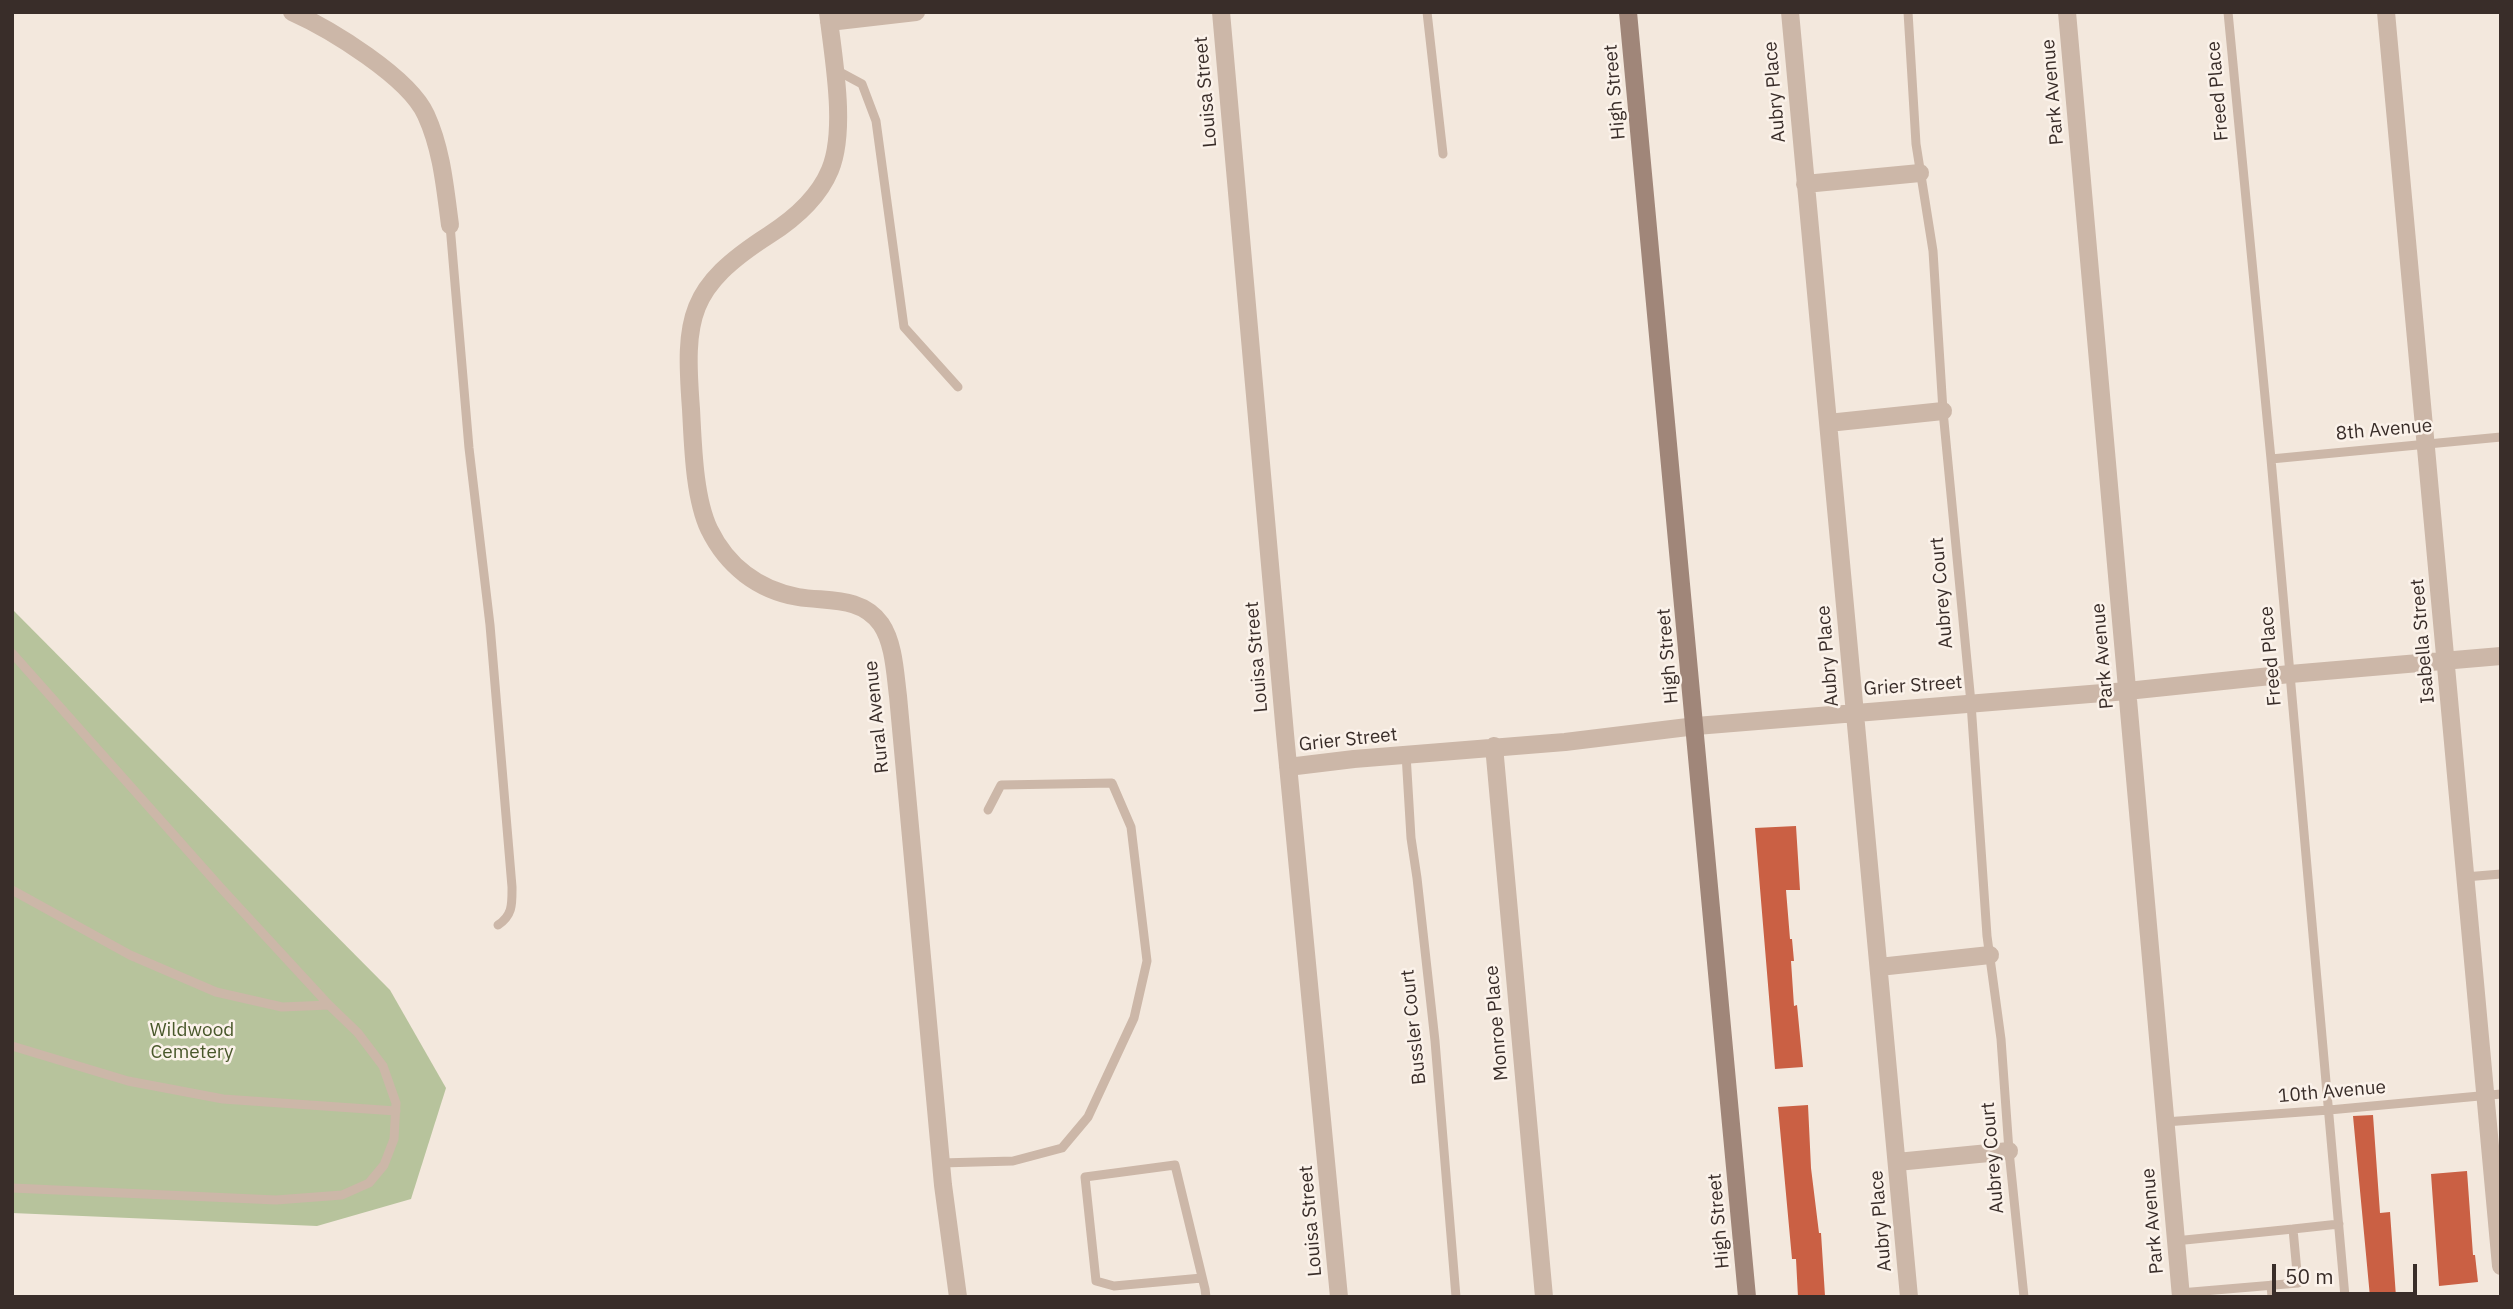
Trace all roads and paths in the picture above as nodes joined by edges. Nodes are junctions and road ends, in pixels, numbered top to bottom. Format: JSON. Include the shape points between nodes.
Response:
{"nodes":[{"id":1,"x":292,"y":12,"type":"edge"},
{"id":2,"x":916,"y":12,"type":"edge"},
{"id":3,"x":1221,"y":12,"type":"edge"},
{"id":4,"x":1427,"y":12,"type":"edge"},
{"id":5,"x":1628,"y":12,"type":"edge"},
{"id":6,"x":1790,"y":12,"type":"edge"},
{"id":7,"x":1908,"y":12,"type":"edge"},
{"id":8,"x":2067,"y":12,"type":"edge"},
{"id":9,"x":2228,"y":12,"type":"edge"},
{"id":10,"x":2386,"y":12,"type":"edge"},
{"id":11,"x":829,"y":17,"type":"edge"},
{"id":12,"x":834,"y":69,"type":"junction"},
{"id":13,"x":1443,"y":154,"type":"dead end"},
{"id":14,"x":1920,"y":173,"type":"junction"},
{"id":15,"x":1805,"y":184,"type":"junction"},
{"id":16,"x":450,"y":225,"type":"joint"},
{"id":17,"x":958,"y":387,"type":"dead end"},
{"id":18,"x":1936,"y":411,"type":"junction"},
{"id":19,"x":1828,"y":424,"type":"junction"},
{"id":20,"x":2501,"y":437,"type":"edge"},
{"id":21,"x":2426,"y":444,"type":"junction"},
{"id":22,"x":2271,"y":459,"type":"junction"},
{"id":23,"x":12,"y":653,"type":"edge"},
{"id":24,"x":2501,"y":656,"type":"edge"},
{"id":25,"x":2446,"y":661,"type":"junction"},
{"id":26,"x":2290,"y":674,"type":"junction"},
{"id":27,"x":2127,"y":691,"type":"junction"},
{"id":28,"x":1970,"y":703,"type":"junction"},
{"id":29,"x":1854,"y":712,"type":"junction"},
{"id":30,"x":1696,"y":726,"type":"junction"},
{"id":31,"x":1494,"y":746,"type":"junction"},
{"id":32,"x":1406,"y":754,"type":"junction"},
{"id":33,"x":1288,"y":767,"type":"junction"},
{"id":34,"x":988,"y":810,"type":"dead end"},
{"id":35,"x":2501,"y":874,"type":"edge"},
{"id":36,"x":2465,"y":877,"type":"junction"},
{"id":37,"x":12,"y":890,"type":"edge"},
{"id":38,"x":498,"y":925,"type":"dead end"},
{"id":39,"x":1990,"y":955,"type":"junction"},
{"id":40,"x":1879,"y":967,"type":"junction"},
{"id":41,"x":329,"y":1005,"type":"junction"},
{"id":42,"x":12,"y":1046,"type":"edge"},
{"id":43,"x":2493,"y":1094,"type":"edge"},
{"id":44,"x":2329,"y":1110,"type":"junction"},
{"id":45,"x":396,"y":1111,"type":"junction"},
{"id":46,"x":2165,"y":1122,"type":"junction"},
{"id":47,"x":2009,"y":1151,"type":"junction"},
{"id":48,"x":1897,"y":1162,"type":"junction"},
{"id":49,"x":941,"y":1163,"type":"junction"},
{"id":50,"x":12,"y":1188,"type":"edge"},
{"id":51,"x":2339,"y":1224,"type":"junction"},
{"id":52,"x":2293,"y":1229,"type":"junction"},
{"id":53,"x":2175,"y":1241,"type":"junction"},
{"id":54,"x":2501,"y":1266,"type":"edge"},
{"id":55,"x":1202,"y":1278,"type":"junction"},
{"id":56,"x":2271,"y":1285,"type":"junction"},
{"id":57,"x":2223,"y":1293,"type":"edge"},
{"id":58,"x":2180,"y":1295,"type":"edge"},
{"id":59,"x":958,"y":1297,"type":"edge"},
{"id":60,"x":1206,"y":1297,"type":"edge"},
{"id":61,"x":1339,"y":1297,"type":"edge"},
{"id":62,"x":1457,"y":1297,"type":"edge"},
{"id":63,"x":1544,"y":1297,"type":"edge"},
{"id":64,"x":1747,"y":1297,"type":"edge"},
{"id":65,"x":1909,"y":1297,"type":"edge"},
{"id":66,"x":2024,"y":1297,"type":"edge"},
{"id":67,"x":2273,"y":1297,"type":"edge"},
{"id":68,"x":2345,"y":1297,"type":"edge"}],
"edges":[{"from":1,"to":16,"type":"street","via":[[361,52],[419,104],[435,139]]},
{"from":2,"to":11,"type":"street"},
{"from":3,"to":33,"type":"street","name":"Louisa Street"},
{"from":4,"to":13,"type":"lane"},
{"from":5,"to":30,"type":"main road","name":"High Street"},
{"from":6,"to":15,"type":"street","name":"Aubry Place"},
{"from":7,"to":14,"type":"lane","name":"Aubrey Court"},
{"from":8,"to":27,"type":"street","name":"Park Avenue"},
{"from":9,"to":22,"type":"lane","name":"Freed Place"},
{"from":10,"to":21,"type":"street","name":"Isabella Street"},
{"from":11,"to":12,"type":"street","name":"Rural Avenue"},
{"from":12,"to":17,"type":"lane","via":[[862,84],[876,121],[904,327]]},
{"from":12,"to":49,"type":"street","name":"Rural Avenue","via":[[837,138],[830,170],[802,212],[724,267],[694,310],[688,349],[698,488],[705,517],[722,552],[755,582],[796,597],[853,603],[868,611],[885,632],[898,696]]},
{"from":14,"to":15,"type":"street"},
{"from":14,"to":18,"type":"lane","name":"Aubrey Court","via":[[1933,251]]},
{"from":15,"to":19,"type":"street","name":"Aubry Place"},
{"from":16,"to":38,"type":"lane","via":[[512,887],[507,919]]},
{"from":18,"to":19,"type":"street"},
{"from":18,"to":28,"type":"lane","name":"Aubrey Court"},
{"from":19,"to":29,"type":"street","name":"Aubry Place"},
{"from":20,"to":21,"type":"lane","name":"8th Avenue"},
{"from":21,"to":22,"type":"lane","name":"8th Avenue"},
{"from":21,"to":25,"type":"street","name":"Isabella Street"},
{"from":22,"to":26,"type":"lane","name":"Freed Place"},
{"from":23,"to":41,"type":"lane"},
{"from":24,"to":25,"type":"street","name":"Grier Street"},
{"from":25,"to":26,"type":"street","name":"Grier Street"},
{"from":25,"to":36,"type":"street","name":"Isabella Street"},
{"from":26,"to":27,"type":"street","name":"Grier Street"},
{"from":26,"to":44,"type":"lane","name":"Freed Place"},
{"from":27,"to":28,"type":"street","name":"Grier Street"},
{"from":27,"to":46,"type":"street","name":"Park Avenue"},
{"from":28,"to":29,"type":"street","name":"Grier Street"},
{"from":28,"to":39,"type":"lane","name":"Aubrey Court"},
{"from":29,"to":30,"type":"street","name":"Grier Street"},
{"from":29,"to":40,"type":"street","name":"Aubry Place"},
{"from":30,"to":31,"type":"street","name":"Grier Street"},
{"from":30,"to":64,"type":"main road","name":"High Street"},
{"from":31,"to":32,"type":"street","name":"Grier Street"},
{"from":31,"to":63,"type":"street","name":"Monroe Place"},
{"from":32,"to":33,"type":"street","name":"Grier Street"},
{"from":32,"to":62,"type":"lane","name":"Bussler Court","via":[[1410,838],[1435,1041]]},
{"from":33,"to":61,"type":"street","name":"Louisa Street"},
{"from":34,"to":49,"type":"lane","via":[[1001,785],[1112,783],[1131,827],[1147,961],[1134,1018],[1088,1117],[1062,1149],[1013,1161]]},
{"from":35,"to":36,"type":"lane"},
{"from":36,"to":43,"type":"street","name":"Isabella Street"},
{"from":37,"to":41,"type":"lane","via":[[130,955],[216,992],[282,1007]]},
{"from":39,"to":40,"type":"street"},
{"from":39,"to":47,"type":"lane","name":"Aubrey Court"},
{"from":40,"to":48,"type":"street","name":"Aubry Place"},
{"from":41,"to":45,"type":"lane","via":[[383,1066]]},
{"from":42,"to":45,"type":"lane","via":[[128,1082],[223,1099]]},
{"from":43,"to":44,"type":"lane","name":"10th Avenue"},
{"from":43,"to":54,"type":"street","name":"Isabella Street"},
{"from":44,"to":46,"type":"lane","name":"10th Avenue"},
{"from":44,"to":51,"type":"lane","name":"Freed Place"},
{"from":45,"to":50,"type":"lane","via":[[394,1139],[384,1165],[369,1183],[342,1195],[276,1200]]},
{"from":46,"to":53,"type":"street","name":"Park Avenue"},
{"from":47,"to":48,"type":"street"},
{"from":47,"to":66,"type":"lane","name":"Aubrey Court"},
{"from":48,"to":65,"type":"street","name":"Aubry Place"},
{"from":49,"to":59,"type":"street","name":"Rural Avenue"},
{"from":51,"to":52,"type":"lane"},
{"from":51,"to":68,"type":"lane","name":"Freed Place"},
{"from":52,"to":53,"type":"lane"},
{"from":52,"to":56,"type":"lane","via":[[2298,1283]]},
{"from":53,"to":58,"type":"street","name":"Park Avenue"},
{"from":55,"to":55,"type":"lane","via":[[1175,1165],[1085,1177],[1096,1281],[1114,1286]]},
{"from":55,"to":60,"type":"lane"},
{"from":56,"to":57,"type":"lane"},
{"from":56,"to":67,"type":"lane"},
{"from":57,"to":58,"type":"lane"}]}
